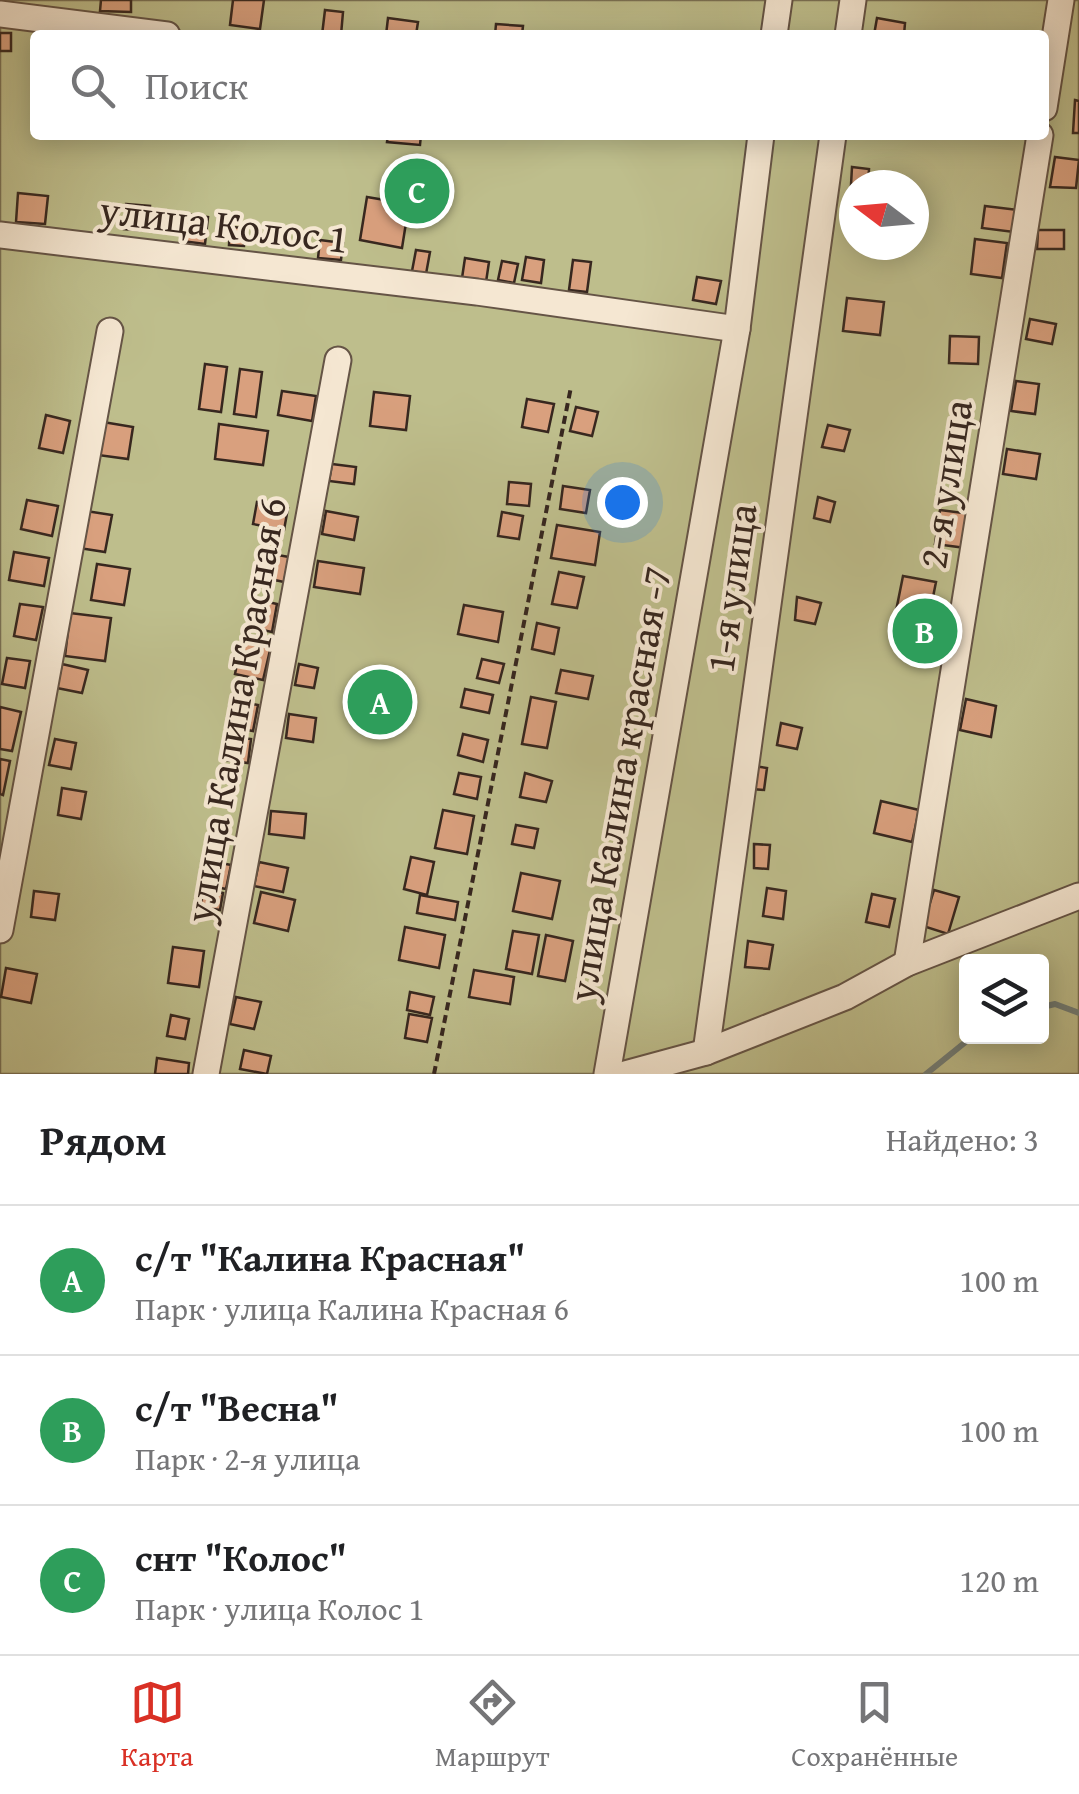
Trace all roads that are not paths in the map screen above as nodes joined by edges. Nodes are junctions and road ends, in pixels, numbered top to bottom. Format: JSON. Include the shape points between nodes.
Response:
{"nodes":[{"id":1,"x":778,"y":0,"type":"edge"},
{"id":2,"x":853,"y":0,"type":"edge"},
{"id":3,"x":1062,"y":0,"type":"edge"},
{"id":4,"x":0,"y":14,"type":"edge"},
{"id":5,"x":127,"y":30,"type":"edge"},
{"id":6,"x":775,"y":30,"type":"edge"},
{"id":7,"x":849,"y":30,"type":"edge"},
{"id":8,"x":1049,"y":78,"type":"edge"},
{"id":9,"x":760,"y":140,"type":"edge"},
{"id":10,"x":832,"y":140,"type":"edge"},
{"id":11,"x":1039,"y":140,"type":"edge"},
{"id":12,"x":0,"y":236,"type":"edge"},
{"id":13,"x":736,"y":329,"type":"junction"},
{"id":14,"x":110,"y":331,"type":"dead end"},
{"id":15,"x":338,"y":360,"type":"dead end"},
{"id":16,"x":1079,"y":896,"type":"edge"},
{"id":17,"x":0,"y":930,"type":"edge"},
{"id":18,"x":907,"y":963,"type":"junction"},
{"id":19,"x":706,"y":1052,"type":"junction"},
{"id":20,"x":206,"y":1074,"type":"edge"},
{"id":21,"x":606,"y":1074,"type":"edge"},
{"id":22,"x":624,"y":1074,"type":"edge"}],
"edges":[{"from":1,"to":6,"type":"street"},
{"from":2,"to":7,"type":"street"},
{"from":3,"to":8,"type":"street"},
{"from":4,"to":5,"type":"street"},
{"from":9,"to":13,"type":"street"},
{"from":10,"to":19,"type":"street","name":"1-я улица"},
{"from":11,"to":18,"type":"street","name":"2-я улица"},
{"from":12,"to":13,"type":"street","name":"улица Колос 1"},
{"from":13,"to":21,"type":"street","name":"улица Калина красная -7"},
{"from":14,"to":17,"type":"street"},
{"from":15,"to":20,"type":"street","name":"улица Калина Красная 6"},
{"from":16,"to":18,"type":"street"},
{"from":18,"to":19,"type":"street","via":[[845,997]]},
{"from":19,"to":22,"type":"street"}]}
